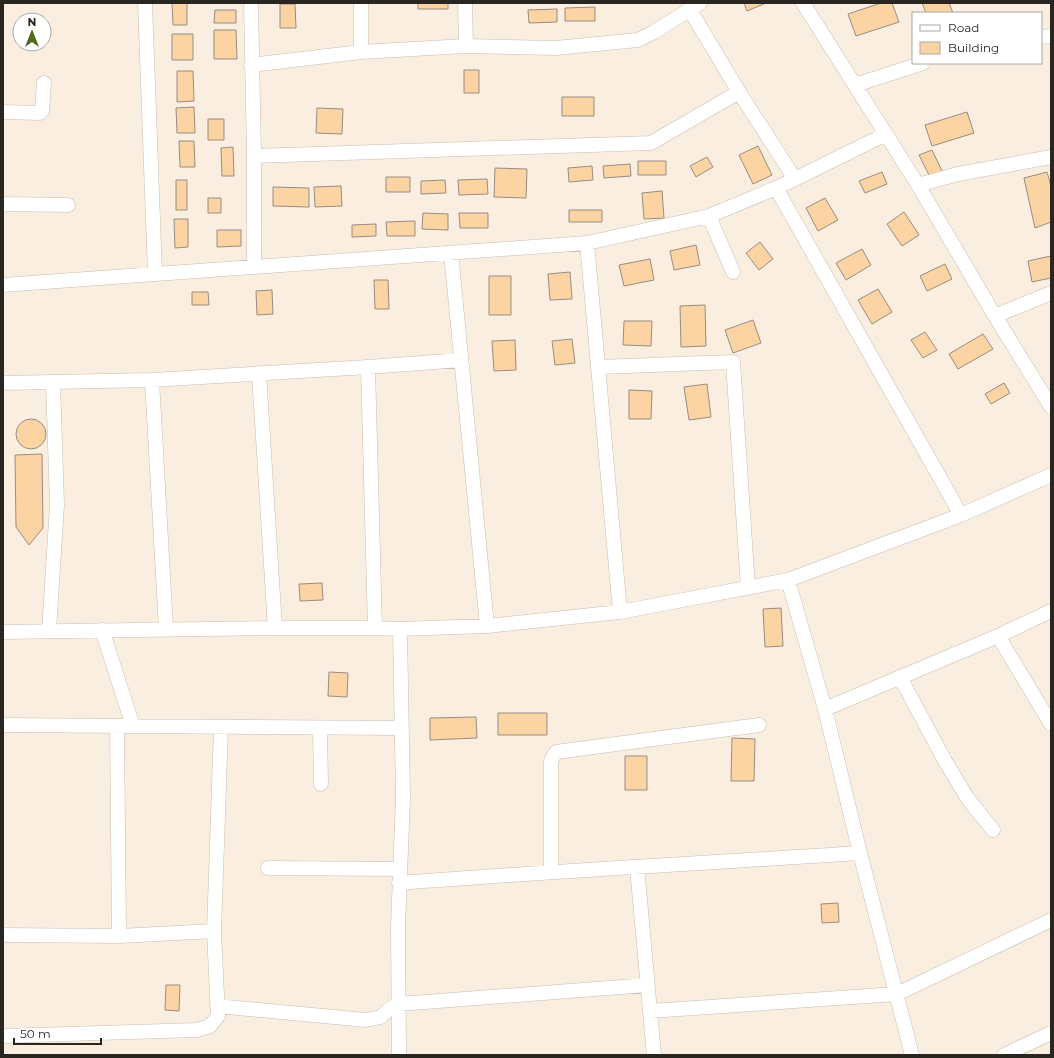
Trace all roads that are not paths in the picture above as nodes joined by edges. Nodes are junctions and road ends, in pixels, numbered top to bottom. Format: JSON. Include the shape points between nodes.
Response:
{"nodes":[{"id":1,"x":145,"y":3,"type":"edge"},
{"id":2,"x":251,"y":3,"type":"edge"},
{"id":3,"x":361,"y":3,"type":"edge"},
{"id":4,"x":465,"y":3,"type":"edge"},
{"id":5,"x":803,"y":3,"type":"edge"},
{"id":6,"x":695,"y":6,"type":"edge"},
{"id":7,"x":466,"y":46,"type":"junction"},
{"id":8,"x":361,"y":52,"type":"junction"},
{"id":9,"x":920,"y":64,"type":"edge"},
{"id":10,"x":251,"y":65,"type":"junction"},
{"id":11,"x":44,"y":83,"type":"dead end"},
{"id":12,"x":855,"y":85,"type":"junction"},
{"id":13,"x":739,"y":92,"type":"junction"},
{"id":14,"x":3,"y":112,"type":"edge"},
{"id":15,"x":886,"y":134,"type":"junction"},
{"id":16,"x":254,"y":156,"type":"junction"},
{"id":17,"x":1051,"y":157,"type":"edge"},
{"id":18,"x":794,"y":178,"type":"junction"},
{"id":19,"x":918,"y":185,"type":"junction"},
{"id":20,"x":776,"y":188,"type":"junction"},
{"id":21,"x":3,"y":204,"type":"edge"},
{"id":22,"x":68,"y":205,"type":"dead end"},
{"id":23,"x":709,"y":216,"type":"junction"},
{"id":24,"x":587,"y":243,"type":"junction"},
{"id":25,"x":451,"y":253,"type":"junction"},
{"id":26,"x":254,"y":267,"type":"junction"},
{"id":27,"x":733,"y":272,"type":"dead end"},
{"id":28,"x":155,"y":274,"type":"junction"},
{"id":29,"x":3,"y":285,"type":"edge"},
{"id":30,"x":1051,"y":293,"type":"edge"},
{"id":31,"x":995,"y":316,"type":"junction"},
{"id":32,"x":461,"y":360,"type":"junction"},
{"id":33,"x":368,"y":367,"type":"junction"},
{"id":34,"x":598,"y":367,"type":"junction"},
{"id":35,"x":259,"y":373,"type":"junction"},
{"id":36,"x":152,"y":380,"type":"junction"},
{"id":37,"x":3,"y":382,"type":"edge"},
{"id":38,"x":53,"y":382,"type":"junction"},
{"id":39,"x":1051,"y":407,"type":"edge"},
{"id":40,"x":1051,"y":475,"type":"edge"},
{"id":41,"x":961,"y":515,"type":"junction"},
{"id":42,"x":788,"y":580,"type":"junction"},
{"id":43,"x":748,"y":588,"type":"junction"},
{"id":44,"x":620,"y":612,"type":"junction"},
{"id":45,"x":1051,"y":612,"type":"edge"},
{"id":46,"x":487,"y":626,"type":"junction"},
{"id":47,"x":275,"y":628,"type":"junction"},
{"id":48,"x":375,"y":628,"type":"junction"},
{"id":49,"x":166,"y":629,"type":"junction"},
{"id":50,"x":400,"y":629,"type":"junction"},
{"id":51,"x":102,"y":630,"type":"junction"},
{"id":52,"x":49,"y":631,"type":"junction"},
{"id":53,"x":3,"y":632,"type":"edge"},
{"id":54,"x":998,"y":636,"type":"junction"},
{"id":55,"x":900,"y":677,"type":"junction"},
{"id":56,"x":825,"y":709,"type":"junction"},
{"id":57,"x":1051,"y":724,"type":"edge"},
{"id":58,"x":3,"y":725,"type":"edge"},
{"id":59,"x":759,"y":725,"type":"dead end"},
{"id":60,"x":117,"y":726,"type":"junction"},
{"id":61,"x":133,"y":726,"type":"junction"},
{"id":62,"x":221,"y":727,"type":"junction"},
{"id":63,"x":320,"y":728,"type":"junction"},
{"id":64,"x":402,"y":728,"type":"junction"},
{"id":65,"x":321,"y":784,"type":"dead end"},
{"id":66,"x":994,"y":830,"type":"dead end"},
{"id":67,"x":860,"y":853,"type":"junction"},
{"id":68,"x":268,"y":868,"type":"dead end"},
{"id":69,"x":637,"y":868,"type":"junction"},
{"id":70,"x":550,"y":872,"type":"junction"},
{"id":71,"x":400,"y":876,"type":"junction"},
{"id":72,"x":1051,"y":920,"type":"edge"},
{"id":73,"x":214,"y":931,"type":"junction"},
{"id":74,"x":3,"y":935,"type":"edge"},
{"id":75,"x":119,"y":936,"type":"junction"},
{"id":76,"x":647,"y":985,"type":"junction"},
{"id":77,"x":897,"y":994,"type":"junction"},
{"id":78,"x":400,"y":1004,"type":"junction"},
{"id":79,"x":217,"y":1006,"type":"junction"},
{"id":80,"x":650,"y":1010,"type":"junction"},
{"id":81,"x":1051,"y":1033,"type":"edge"},
{"id":82,"x":3,"y":1036,"type":"edge"},
{"id":83,"x":400,"y":1055,"type":"edge"},
{"id":84,"x":654,"y":1055,"type":"edge"},
{"id":85,"x":912,"y":1055,"type":"edge"},
{"id":86,"x":1004,"y":1055,"type":"edge"}],
"edges":[{"from":1,"to":28,"type":"street"},
{"from":2,"to":10,"type":"street"},
{"from":3,"to":8,"type":"street"},
{"from":4,"to":7,"type":"street"},
{"from":5,"to":12,"type":"street"},
{"from":6,"to":7,"type":"street","via":[[638,40],[556,48]]},
{"from":6,"to":13,"type":"street"},
{"from":7,"to":8,"type":"street"},
{"from":8,"to":10,"type":"street"},
{"from":9,"to":12,"type":"street"},
{"from":10,"to":16,"type":"street"},
{"from":11,"to":14,"type":"street","via":[[40,113]]},
{"from":12,"to":15,"type":"street"},
{"from":13,"to":16,"type":"street","via":[[651,143]]},
{"from":13,"to":18,"type":"street"},
{"from":15,"to":18,"type":"street"},
{"from":15,"to":19,"type":"street"},
{"from":16,"to":26,"type":"street"},
{"from":17,"to":19,"type":"street","via":[[958,174]]},
{"from":18,"to":20,"type":"street"},
{"from":19,"to":31,"type":"street"},
{"from":20,"to":23,"type":"street"},
{"from":20,"to":41,"type":"street"},
{"from":21,"to":22,"type":"street"},
{"from":23,"to":24,"type":"street"},
{"from":23,"to":27,"type":"street"},
{"from":24,"to":25,"type":"street"},
{"from":24,"to":34,"type":"street"},
{"from":25,"to":26,"type":"street"},
{"from":25,"to":32,"type":"street"},
{"from":26,"to":28,"type":"street"},
{"from":28,"to":29,"type":"street"},
{"from":30,"to":31,"type":"street"},
{"from":31,"to":39,"type":"street"},
{"from":32,"to":33,"type":"street"},
{"from":32,"to":46,"type":"street"},
{"from":33,"to":35,"type":"street"},
{"from":33,"to":48,"type":"street"},
{"from":34,"to":43,"type":"street","via":[[733,362]]},
{"from":34,"to":44,"type":"street"},
{"from":35,"to":36,"type":"street"},
{"from":35,"to":47,"type":"street"},
{"from":36,"to":38,"type":"street"},
{"from":36,"to":49,"type":"street"},
{"from":37,"to":38,"type":"street"},
{"from":38,"to":52,"type":"street","via":[[57,505]]},
{"from":40,"to":41,"type":"street"},
{"from":41,"to":42,"type":"street"},
{"from":42,"to":43,"type":"street"},
{"from":42,"to":56,"type":"street"},
{"from":43,"to":44,"type":"street"},
{"from":44,"to":46,"type":"street"},
{"from":45,"to":54,"type":"street"},
{"from":46,"to":50,"type":"street"},
{"from":47,"to":48,"type":"street"},
{"from":47,"to":49,"type":"street"},
{"from":48,"to":50,"type":"street"},
{"from":49,"to":51,"type":"street"},
{"from":50,"to":64,"type":"street"},
{"from":51,"to":52,"type":"street"},
{"from":51,"to":61,"type":"street"},
{"from":52,"to":53,"type":"street"},
{"from":54,"to":55,"type":"street"},
{"from":54,"to":57,"type":"street"},
{"from":55,"to":56,"type":"street"},
{"from":55,"to":66,"type":"street","via":[[948,768],[968,800]]},
{"from":56,"to":67,"type":"street"},
{"from":58,"to":60,"type":"street"},
{"from":59,"to":70,"type":"street","via":[[556,752],[551,761]]},
{"from":60,"to":61,"type":"street"},
{"from":60,"to":75,"type":"street"},
{"from":61,"to":62,"type":"street"},
{"from":62,"to":63,"type":"street"},
{"from":62,"to":73,"type":"street"},
{"from":63,"to":64,"type":"street"},
{"from":63,"to":65,"type":"street"},
{"from":64,"to":71,"type":"street"},
{"from":67,"to":69,"type":"street"},
{"from":67,"to":77,"type":"street"},
{"from":68,"to":71,"type":"street"},
{"from":69,"to":70,"type":"street"},
{"from":69,"to":76,"type":"street"},
{"from":70,"to":71,"type":"street"},
{"from":71,"to":78,"type":"street"},
{"from":72,"to":77,"type":"street"},
{"from":73,"to":75,"type":"street"},
{"from":73,"to":79,"type":"street"},
{"from":74,"to":75,"type":"street"},
{"from":76,"to":78,"type":"street"},
{"from":76,"to":80,"type":"street"},
{"from":77,"to":80,"type":"street"},
{"from":77,"to":85,"type":"street"},
{"from":78,"to":79,"type":"street","via":[[380,1017],[366,1020]]},
{"from":78,"to":83,"type":"street"},
{"from":79,"to":82,"type":"street","via":[[218,1016],[210,1026],[197,1030]]},
{"from":80,"to":84,"type":"street"},
{"from":81,"to":86,"type":"street"}]}
